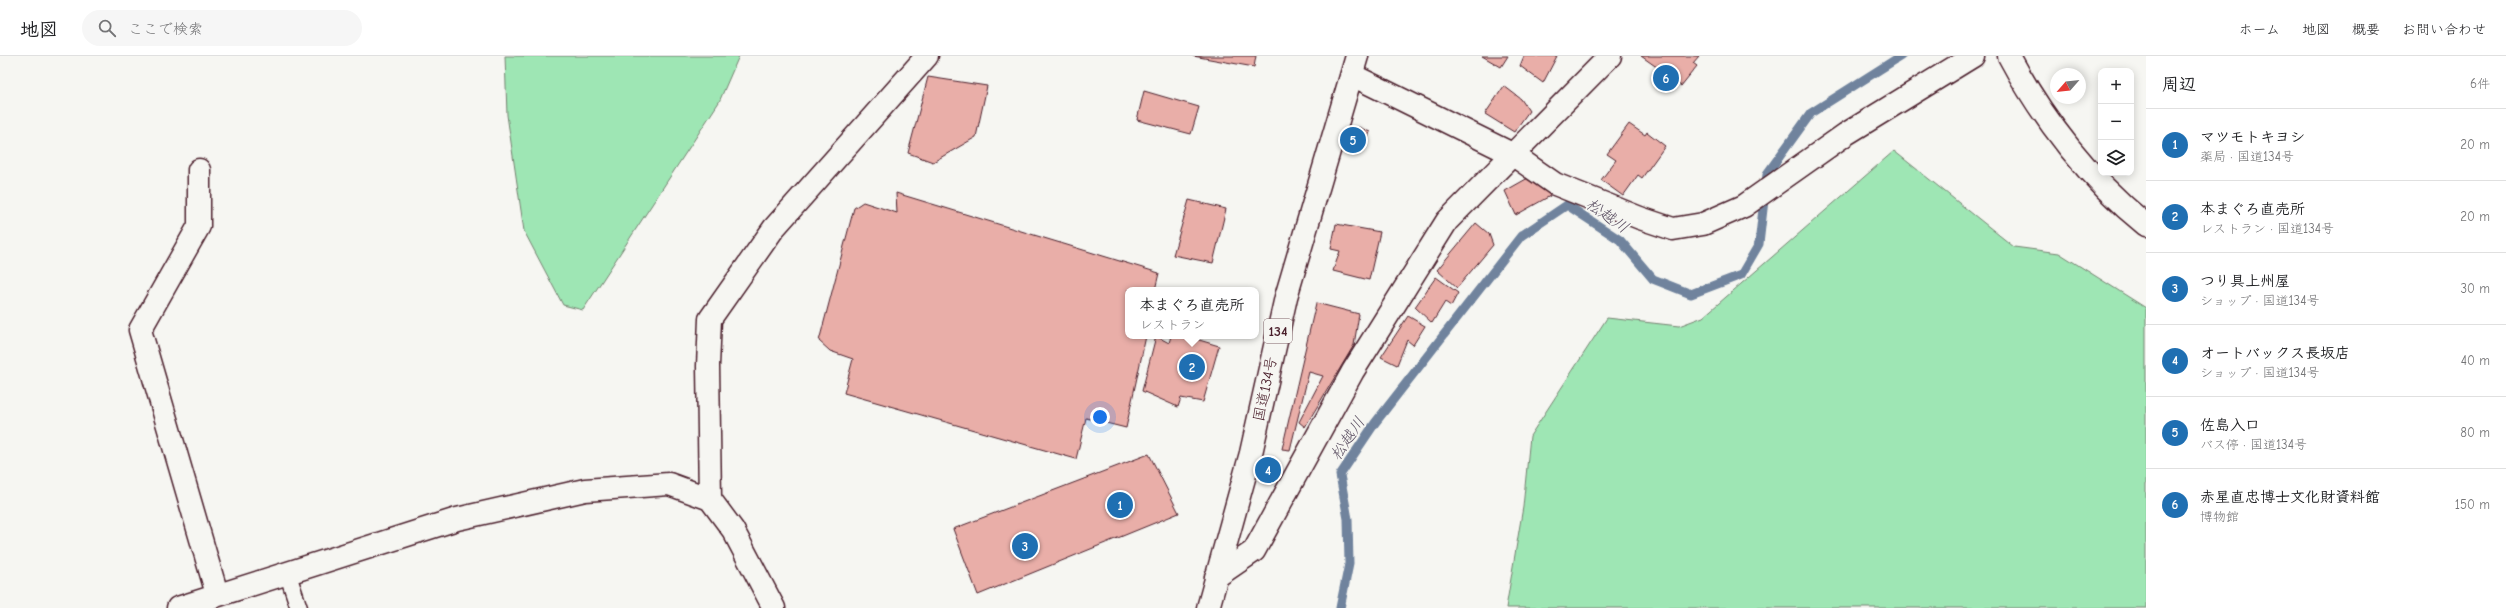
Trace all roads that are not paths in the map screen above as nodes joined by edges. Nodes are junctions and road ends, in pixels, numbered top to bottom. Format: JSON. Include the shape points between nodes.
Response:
{"nodes":[{"id":1,"x":927,"y":56,"type":"edge"},
{"id":2,"x":1610,"y":56,"type":"edge"},
{"id":3,"x":1973,"y":56,"type":"edge"},
{"id":4,"x":2009,"y":56,"type":"edge"},
{"id":5,"x":1355,"y":66,"type":"edge"},
{"id":6,"x":1512,"y":154,"type":"junction"},
{"id":7,"x":199,"y":170,"type":"dead end"},
{"id":8,"x":2146,"y":225,"type":"edge"},
{"id":9,"x":710,"y":499,"type":"junction"},
{"id":10,"x":287,"y":572,"type":"junction"},
{"id":11,"x":1216,"y":577,"type":"junction"},
{"id":12,"x":217,"y":594,"type":"junction"},
{"id":13,"x":178,"y":608,"type":"edge"},
{"id":14,"x":299,"y":608,"type":"edge"},
{"id":15,"x":774,"y":608,"type":"edge"},
{"id":16,"x":1208,"y":608,"type":"edge"}],
"edges":[{"from":1,"to":9,"type":"main road","via":[[774,228],[710,319]]},
{"from":2,"to":6,"type":"main road"},
{"from":3,"to":6,"type":"main road","via":[[1846,134],[1744,206],[1703,224],[1673,228],[1640,218],[1555,184]]},
{"from":4,"to":8,"type":"main road","via":[[2022,81],[2059,135],[2120,205]]},
{"from":5,"to":6,"type":"main road"},
{"from":5,"to":11,"type":"main road","name":"国道134号","number":"134","via":[[1286,297],[1251,453]]},
{"from":6,"to":11,"type":"main road","via":[[1446,221],[1353,371],[1254,551]]},
{"from":7,"to":12,"type":"main road","via":[[199,226],[140,330]]},
{"from":9,"to":10,"type":"main road","via":[[669,484],[585,490],[457,519]]},
{"from":9,"to":15,"type":"main road","via":[[733,530]]},
{"from":10,"to":12,"type":"main road"},
{"from":10,"to":14,"type":"lane"},
{"from":11,"to":16,"type":"main road","name":"国道134号","number":"134"},
{"from":12,"to":13,"type":"main road"}]}
